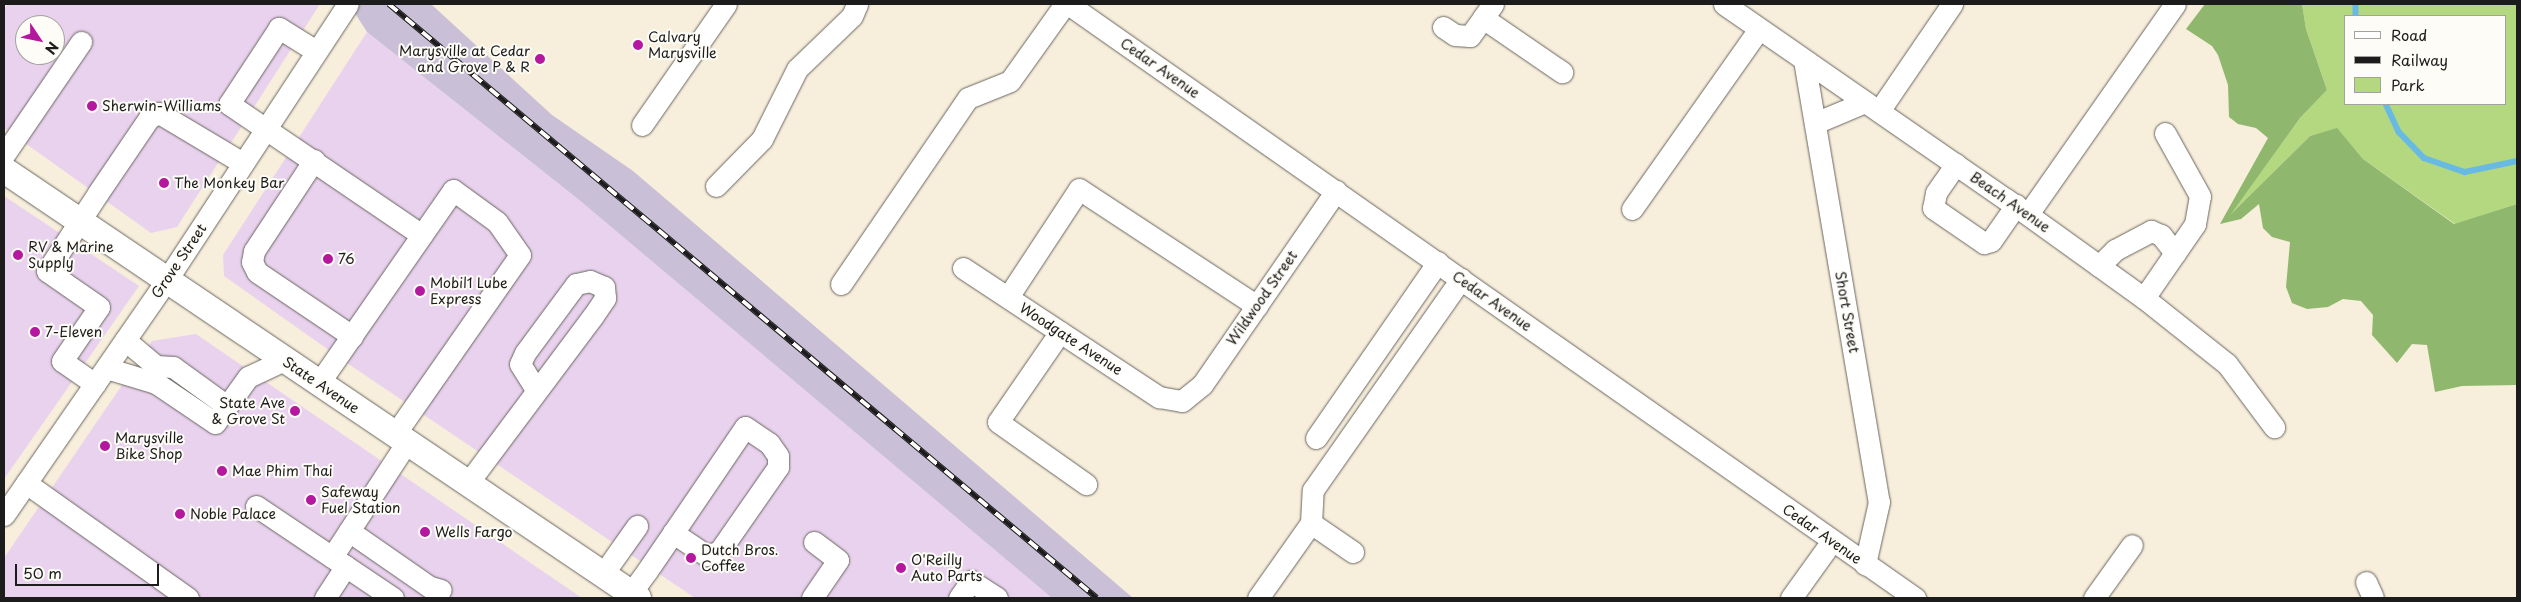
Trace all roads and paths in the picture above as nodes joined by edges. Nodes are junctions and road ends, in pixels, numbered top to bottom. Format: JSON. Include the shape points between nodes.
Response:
{"nodes":[{"id":1,"x":348,"y":4,"type":"edge"},
{"id":2,"x":726,"y":4,"type":"edge"},
{"id":3,"x":857,"y":4,"type":"edge"},
{"id":4,"x":1066,"y":4,"type":"edge"},
{"id":5,"x":1724,"y":4,"type":"edge"},
{"id":6,"x":1952,"y":4,"type":"edge"},
{"id":7,"x":2175,"y":4,"type":"edge"},
{"id":8,"x":1488,"y":11,"type":"edge"},
{"id":9,"x":1752,"y":17,"type":"edge"},
{"id":10,"x":1443,"y":27,"type":"dead end"},
{"id":11,"x":81,"y":42,"type":"dead end"},
{"id":12,"x":316,"y":51,"type":"junction"},
{"id":13,"x":1804,"y":60,"type":"junction"},
{"id":14,"x":1562,"y":72,"type":"dead end"},
{"id":15,"x":1872,"y":106,"type":"junction"},
{"id":16,"x":1815,"y":123,"type":"junction"},
{"id":17,"x":642,"y":125,"type":"dead end"},
{"id":18,"x":267,"y":127,"type":"junction"},
{"id":19,"x":2165,"y":133,"type":"dead end"},
{"id":20,"x":4,"y":155,"type":"edge"},
{"id":21,"x":314,"y":160,"type":"junction"},
{"id":22,"x":243,"y":163,"type":"junction"},
{"id":23,"x":1956,"y":164,"type":"junction"},
{"id":24,"x":4,"y":170,"type":"edge"},
{"id":25,"x":716,"y":186,"type":"dead end"},
{"id":26,"x":1336,"y":191,"type":"junction"},
{"id":27,"x":1632,"y":209,"type":"dead end"},
{"id":28,"x":2022,"y":210,"type":"junction"},
{"id":29,"x":80,"y":222,"type":"junction"},
{"id":30,"x":422,"y":235,"type":"junction"},
{"id":31,"x":2175,"y":253,"type":"junction"},
{"id":32,"x":1438,"y":262,"type":"junction"},
{"id":33,"x":2098,"y":266,"type":"junction"},
{"id":34,"x":963,"y":268,"type":"dead end"},
{"id":35,"x":1462,"y":279,"type":"junction"},
{"id":36,"x":166,"y":281,"type":"junction"},
{"id":37,"x":841,"y":284,"type":"dead end"},
{"id":38,"x":1008,"y":297,"type":"junction"},
{"id":39,"x":2144,"y":298,"type":"junction"},
{"id":40,"x":1256,"y":306,"type":"junction"},
{"id":41,"x":1060,"y":332,"type":"junction"},
{"id":42,"x":352,"y":336,"type":"junction"},
{"id":43,"x":125,"y":340,"type":"junction"},
{"id":44,"x":284,"y":360,"type":"junction"},
{"id":45,"x":100,"y":376,"type":"junction"},
{"id":46,"x":319,"y":383,"type":"junction"},
{"id":47,"x":536,"y":390,"type":"junction"},
{"id":48,"x":1182,"y":401,"type":"joint"},
{"id":49,"x":227,"y":406,"type":"junction"},
{"id":50,"x":2274,"y":427,"type":"dead end"},
{"id":51,"x":401,"y":438,"type":"junction"},
{"id":52,"x":1316,"y":438,"type":"dead end"},
{"id":53,"x":26,"y":482,"type":"junction"},
{"id":54,"x":468,"y":483,"type":"junction"},
{"id":55,"x":1086,"y":484,"type":"dead end"},
{"id":56,"x":256,"y":506,"type":"dead end"},
{"id":57,"x":4,"y":515,"type":"edge"},
{"id":58,"x":1311,"y":523,"type":"junction"},
{"id":59,"x":352,"y":526,"type":"junction"},
{"id":60,"x":637,"y":526,"type":"dead end"},
{"id":61,"x":673,"y":533,"type":"junction"},
{"id":62,"x":1832,"y":541,"type":"junction"},
{"id":63,"x":814,"y":542,"type":"dead end"},
{"id":64,"x":2132,"y":545,"type":"dead end"},
{"id":65,"x":1353,"y":552,"type":"dead end"},
{"id":66,"x":339,"y":562,"type":"junction"},
{"id":67,"x":1865,"y":564,"type":"junction"},
{"id":68,"x":604,"y":574,"type":"junction"},
{"id":69,"x":432,"y":581,"type":"edge"},
{"id":70,"x":635,"y":596,"type":"edge"},
{"id":71,"x":188,"y":598,"type":"edge"},
{"id":72,"x":325,"y":598,"type":"edge"},
{"id":73,"x":392,"y":598,"type":"edge"},
{"id":74,"x":812,"y":598,"type":"edge"},
{"id":75,"x":960,"y":598,"type":"edge"},
{"id":76,"x":997,"y":598,"type":"edge"},
{"id":77,"x":1258,"y":598,"type":"edge"},
{"id":78,"x":1791,"y":598,"type":"edge"},
{"id":79,"x":1915,"y":598,"type":"edge"},
{"id":80,"x":2094,"y":598,"type":"edge"}],
"edges":[{"from":1,"to":12,"type":"street","name":"Grove Street"},
{"from":2,"to":17,"type":"street"},
{"from":3,"to":25,"type":"street","via":[[852,16],[798,68],[762,139]]},
{"from":4,"to":26,"type":"street","name":"Cedar Avenue"},
{"from":4,"to":37,"type":"street","via":[[1010,81],[968,98]]},
{"from":5,"to":9,"type":"street","name":"Beach Avenue"},
{"from":6,"to":15,"type":"street"},
{"from":7,"to":28,"type":"street"},
{"from":8,"to":10,"type":"street","via":[[1470,36],[1455,35]]},
{"from":8,"to":14,"type":"street"},
{"from":9,"to":13,"type":"street","name":"Beach Avenue"},
{"from":9,"to":27,"type":"street"},
{"from":11,"to":20,"type":"street"},
{"from":12,"to":18,"type":"street","name":"Grove Street"},
{"from":12,"to":18,"type":"street","via":[[279,28],[229,104]]},
{"from":13,"to":15,"type":"street","name":"Beach Avenue"},
{"from":13,"to":16,"type":"street","name":"Short Street"},
{"from":15,"to":16,"type":"street"},
{"from":15,"to":23,"type":"street","name":"Beach Avenue"},
{"from":16,"to":67,"type":"street","name":"Short Street","via":[[1878,502]]},
{"from":18,"to":21,"type":"street"},
{"from":18,"to":22,"type":"street","name":"Grove Street"},
{"from":19,"to":31,"type":"street","via":[[2200,196],[2194,224]]},
{"from":21,"to":30,"type":"street"},
{"from":21,"to":42,"type":"street","via":[[254,251],[252,262],[257,272]]},
{"from":22,"to":29,"type":"street","via":[[164,114],[154,114]]},
{"from":22,"to":36,"type":"street","name":"Grove Street"},
{"from":23,"to":28,"type":"street","name":"Beach Avenue"},
{"from":23,"to":28,"type":"street","via":[[1936,193],[1933,208],[1984,243],[1991,242]]},
{"from":24,"to":29,"type":"main road","name":"State Avenue"},
{"from":26,"to":32,"type":"street","name":"Cedar Avenue"},
{"from":26,"to":40,"type":"street","name":"Wildwood Street"},
{"from":28,"to":33,"type":"street","name":"Beach Avenue"},
{"from":29,"to":36,"type":"main road","name":"State Avenue"},
{"from":29,"to":45,"type":"street","via":[[47,271],[99,307],[62,361]]},
{"from":30,"to":42,"type":"street"},
{"from":30,"to":51,"type":"street","via":[[453,190],[497,222],[520,255]]},
{"from":31,"to":33,"type":"street","via":[[2161,235],[2151,231],[2115,250]]},
{"from":31,"to":39,"type":"street"},
{"from":32,"to":35,"type":"street","name":"Cedar Avenue"},
{"from":32,"to":52,"type":"street"},
{"from":33,"to":39,"type":"street","name":"Beach Avenue"},
{"from":34,"to":38,"type":"street","name":"Woodgate Avenue"},
{"from":35,"to":58,"type":"street","via":[[1313,490]]},
{"from":35,"to":62,"type":"street","name":"Cedar Avenue"},
{"from":36,"to":43,"type":"street","name":"Grove Street"},
{"from":36,"to":44,"type":"main road","name":"State Avenue"},
{"from":38,"to":40,"type":"street","via":[[1079,189]]},
{"from":38,"to":41,"type":"street","name":"Woodgate Avenue"},
{"from":39,"to":50,"type":"street","name":"Beach Avenue","via":[[2227,364]]},
{"from":40,"to":48,"type":"street","name":"Wildwood Street","via":[[1202,385]]},
{"from":41,"to":48,"type":"street","name":"Woodgate Avenue","via":[[1159,397]]},
{"from":41,"to":55,"type":"street","via":[[998,422]]},
{"from":42,"to":46,"type":"street"},
{"from":43,"to":45,"type":"street","name":"Grove Street"},
{"from":43,"to":49,"type":"street","via":[[156,366],[173,367]]},
{"from":44,"to":46,"type":"main road","name":"State Avenue"},
{"from":44,"to":49,"type":"street","via":[[248,377]]},
{"from":45,"to":49,"type":"street","via":[[156,384],[215,423]]},
{"from":45,"to":53,"type":"street","name":"Grove Street"},
{"from":46,"to":51,"type":"main road","name":"State Avenue"},
{"from":47,"to":47,"type":"street","via":[[520,364],[526,353],[576,284],[590,281],[604,287],[605,298]]},
{"from":47,"to":54,"type":"street"},
{"from":51,"to":54,"type":"main road","name":"State Avenue"},
{"from":51,"to":59,"type":"street"},
{"from":53,"to":57,"type":"street","name":"Grove Street"},
{"from":53,"to":71,"type":"street"},
{"from":54,"to":68,"type":"main road","name":"State Avenue"},
{"from":56,"to":66,"type":"street"},
{"from":58,"to":65,"type":"street"},
{"from":58,"to":77,"type":"street"},
{"from":59,"to":66,"type":"street"},
{"from":59,"to":69,"type":"street"},
{"from":59,"to":69,"type":"street","via":[[430,587]]},
{"from":60,"to":68,"type":"street"},
{"from":61,"to":61,"type":"street","via":[[706,555],[719,552],[778,467],[778,456],[769,443],[745,427]]},
{"from":61,"to":70,"type":"street"},
{"from":62,"to":67,"type":"street","name":"Cedar Avenue"},
{"from":62,"to":78,"type":"street"},
{"from":63,"to":74,"type":"street","via":[[838,560]]},
{"from":64,"to":80,"type":"street"},
{"from":66,"to":72,"type":"street"},
{"from":66,"to":73,"type":"street"},
{"from":67,"to":79,"type":"street","name":"Cedar Avenue"},
{"from":68,"to":70,"type":"main road","name":"State Avenue"},
{"from":75,"to":76,"type":"street","via":[[971,581]]}]}
